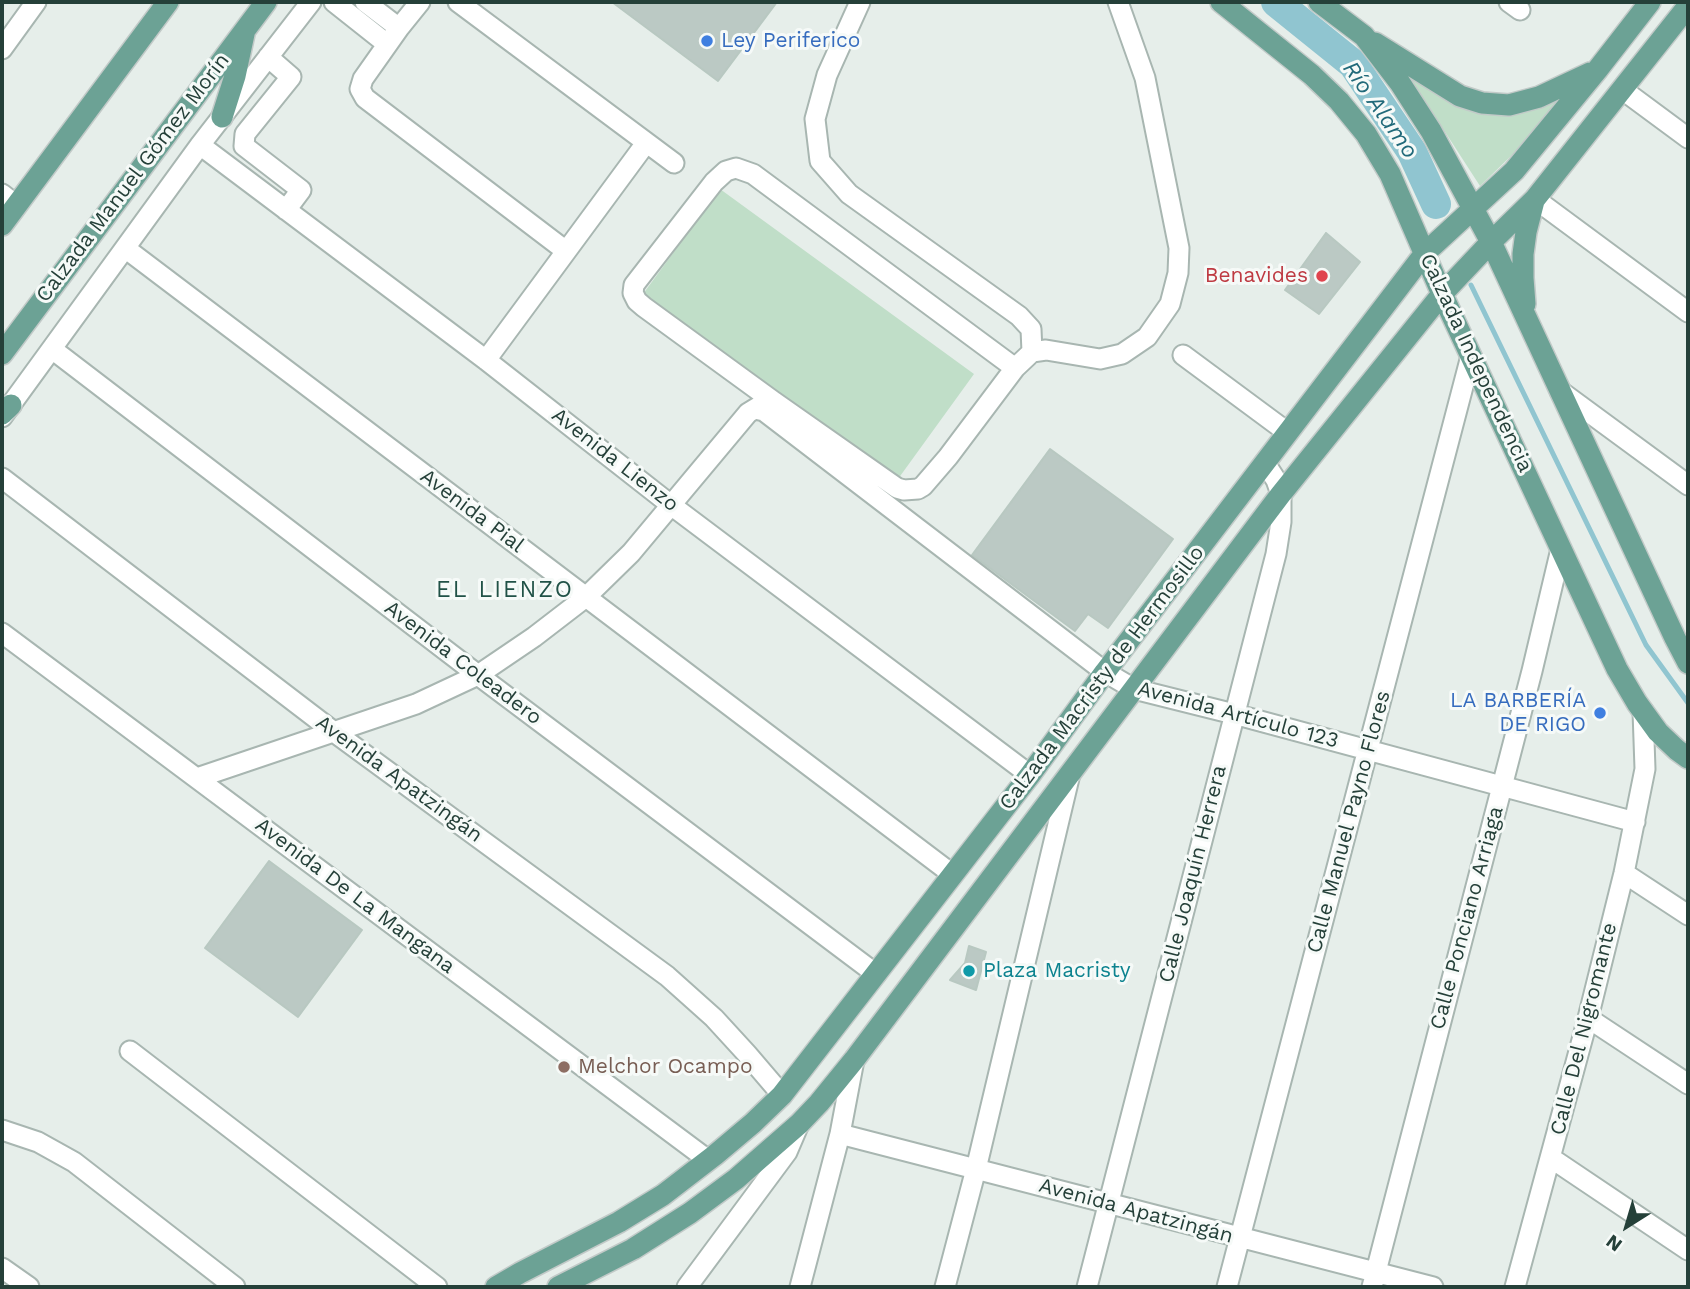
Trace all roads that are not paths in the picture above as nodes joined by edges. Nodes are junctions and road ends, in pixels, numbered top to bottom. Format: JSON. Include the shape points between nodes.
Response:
{"nodes":[{"id":1,"x":36,"y":2,"type":"edge"},
{"id":2,"x":167,"y":2,"type":"edge"},
{"id":3,"x":266,"y":2,"type":"edge"},
{"id":4,"x":311,"y":2,"type":"edge"},
{"id":5,"x":334,"y":2,"type":"edge"},
{"id":6,"x":365,"y":2,"type":"edge"},
{"id":7,"x":420,"y":2,"type":"edge"},
{"id":8,"x":458,"y":2,"type":"edge"},
{"id":9,"x":860,"y":2,"type":"edge"},
{"id":10,"x":1118,"y":2,"type":"edge"},
{"id":11,"x":1221,"y":2,"type":"edge"},
{"id":12,"x":1319,"y":2,"type":"edge"},
{"id":13,"x":1650,"y":2,"type":"edge"},
{"id":14,"x":1688,"y":6,"type":"edge"},
{"id":15,"x":245,"y":28,"type":"junction"},
{"id":16,"x":393,"y":36,"type":"junction"},
{"id":17,"x":1364,"y":36,"type":"junction"},
{"id":18,"x":2,"y":49,"type":"edge"},
{"id":19,"x":268,"y":57,"type":"junction"},
{"id":20,"x":1598,"y":69,"type":"junction"},
{"id":21,"x":1623,"y":90,"type":"junction"},
{"id":22,"x":222,"y":117,"type":"junction"},
{"id":23,"x":245,"y":134,"type":"junction"},
{"id":24,"x":1688,"y":138,"type":"edge"},
{"id":25,"x":646,"y":143,"type":"junction"},
{"id":26,"x":200,"y":145,"type":"junction"},
{"id":27,"x":674,"y":163,"type":"dead end"},
{"id":28,"x":1535,"y":199,"type":"junction"},
{"id":29,"x":9,"y":200,"type":"edge"},
{"id":30,"x":1474,"y":207,"type":"junction"},
{"id":31,"x":286,"y":209,"type":"junction"},
{"id":32,"x":2,"y":225,"type":"edge"},
{"id":33,"x":1491,"y":242,"type":"junction"},
{"id":34,"x":125,"y":248,"type":"junction"},
{"id":35,"x":566,"y":251,"type":"junction"},
{"id":36,"x":1425,"y":253,"type":"junction"},
{"id":37,"x":1442,"y":294,"type":"junction"},
{"id":38,"x":1688,"y":312,"type":"edge"},
{"id":39,"x":1526,"y":320,"type":"junction"},
{"id":40,"x":52,"y":349,"type":"junction"},
{"id":41,"x":1032,"y":352,"type":"junction"},
{"id":42,"x":2,"y":355,"type":"edge"},
{"id":43,"x":1183,"y":355,"type":"dead end"},
{"id":44,"x":1471,"y":356,"type":"junction"},
{"id":45,"x":486,"y":360,"type":"junction"},
{"id":46,"x":1015,"y":368,"type":"junction"},
{"id":47,"x":1560,"y":391,"type":"junction"},
{"id":48,"x":764,"y":405,"type":"junction"},
{"id":49,"x":5,"y":412,"type":"edge"},
{"id":50,"x":1287,"y":432,"type":"junction"},
{"id":51,"x":1265,"y":463,"type":"junction"},
{"id":52,"x":2,"y":478,"type":"edge"},
{"id":53,"x":1688,"y":485,"type":"edge"},
{"id":54,"x":1281,"y":494,"type":"junction"},
{"id":55,"x":671,"y":505,"type":"junction"},
{"id":56,"x":1561,"y":549,"type":"junction"},
{"id":57,"x":586,"y":597,"type":"junction"},
{"id":58,"x":2,"y":633,"type":"edge"},
{"id":59,"x":1682,"y":643,"type":"edge"},
{"id":60,"x":1688,"y":663,"type":"edge"},
{"id":61,"x":1105,"y":672,"type":"junction"},
{"id":62,"x":478,"y":674,"type":"junction"},
{"id":63,"x":1134,"y":689,"type":"junction"},
{"id":64,"x":1643,"y":711,"type":"junction"},
{"id":65,"x":1234,"y":714,"type":"junction"},
{"id":66,"x":334,"y":732,"type":"junction"},
{"id":67,"x":1368,"y":750,"type":"junction"},
{"id":68,"x":1681,"y":752,"type":"edge"},
{"id":69,"x":1645,"y":769,"type":"junction"},
{"id":70,"x":1071,"y":770,"type":"junction"},
{"id":71,"x":1030,"y":775,"type":"junction"},
{"id":72,"x":197,"y":778,"type":"junction"},
{"id":73,"x":1502,"y":786,"type":"junction"},
{"id":74,"x":1635,"y":822,"type":"junction"},
{"id":75,"x":1624,"y":873,"type":"junction"},
{"id":76,"x":952,"y":874,"type":"junction"},
{"id":77,"x":1688,"y":915,"type":"edge"},
{"id":78,"x":876,"y":974,"type":"junction"},
{"id":79,"x":1588,"y":1018,"type":"junction"},
{"id":80,"x":130,"y":1051,"type":"dead end"},
{"id":81,"x":854,"y":1059,"type":"junction"},
{"id":82,"x":1688,"y":1084,"type":"edge"},
{"id":83,"x":782,"y":1095,"type":"junction"},
{"id":84,"x":799,"y":1124,"type":"junction"},
{"id":85,"x":2,"y":1130,"type":"edge"},
{"id":86,"x":840,"y":1134,"type":"junction"},
{"id":87,"x":774,"y":1145,"type":"junction"},
{"id":88,"x":1551,"y":1158,"type":"junction"},
{"id":89,"x":708,"y":1160,"type":"junction"},
{"id":90,"x":976,"y":1169,"type":"junction"},
{"id":91,"x":1108,"y":1204,"type":"junction"},
{"id":92,"x":1240,"y":1238,"type":"junction"},
{"id":93,"x":1688,"y":1250,"type":"edge"},
{"id":94,"x":2,"y":1268,"type":"edge"},
{"id":95,"x":1373,"y":1280,"type":"edge"},
{"id":96,"x":29,"y":1287,"type":"edge"},
{"id":97,"x":235,"y":1287,"type":"edge"},
{"id":98,"x":437,"y":1287,"type":"edge"},
{"id":99,"x":496,"y":1287,"type":"edge"},
{"id":100,"x":558,"y":1287,"type":"edge"},
{"id":101,"x":687,"y":1287,"type":"edge"},
{"id":102,"x":800,"y":1287,"type":"edge"},
{"id":103,"x":945,"y":1287,"type":"edge"},
{"id":104,"x":1087,"y":1287,"type":"edge"},
{"id":105,"x":1227,"y":1287,"type":"edge"},
{"id":106,"x":1433,"y":1287,"type":"edge"},
{"id":107,"x":1515,"y":1287,"type":"edge"}],
"edges":[{"from":1,"to":18,"type":"street"},
{"from":2,"to":29,"type":"main road"},
{"from":3,"to":15,"type":"main road","name":"Calzada Manuel Gómez Morín"},
{"from":4,"to":19,"type":"street"},
{"from":5,"to":16,"type":"street"},
{"from":6,"to":16,"type":"street"},
{"from":7,"to":16,"type":"street"},
{"from":8,"to":25,"type":"street"},
{"from":9,"to":41,"type":"street","via":[[827,75],[815,119],[820,160],[849,194],[1020,316],[1031,329]]},
{"from":10,"to":41,"type":"street","via":[[1144,78],[1179,248],[1178,273],[1170,304],[1147,337],[1122,354],[1100,359]]},
{"from":11,"to":36,"type":"main road","name":"Calzada Independencia","via":[[1312,75],[1366,134],[1390,174]]},
{"from":12,"to":17,"type":"main road"},
{"from":13,"to":20,"type":"main road","name":"Calzada Macristy de Hermosillo"},
{"from":14,"to":21,"type":"main road","name":"Calzada Macristy de Hermosillo"},
{"from":15,"to":22,"type":"main road"},
{"from":15,"to":42,"type":"main road","name":"Calzada Manuel Gómez Morín"},
{"from":16,"to":35,"type":"street","via":[[363,79],[360,89],[365,98]]},
{"from":17,"to":20,"type":"main road","via":[[1460,96],[1482,103],[1509,105],[1539,97]]},
{"from":17,"to":30,"type":"main road","via":[[1431,131]]},
{"from":19,"to":22,"type":"street"},
{"from":19,"to":23,"type":"street","via":[[291,77]]},
{"from":20,"to":30,"type":"main road","name":"Calzada Macristy de Hermosillo","via":[[1514,171]]},
{"from":21,"to":24,"type":"street"},
{"from":21,"to":28,"type":"main road","name":"Calzada Macristy de Hermosillo"},
{"from":22,"to":23,"type":"street"},
{"from":22,"to":26,"type":"street"},
{"from":23,"to":31,"type":"street","via":[[244,146],[301,190]]},
{"from":25,"to":27,"type":"street"},
{"from":25,"to":35,"type":"street"},
{"from":26,"to":31,"type":"street","name":"Avenida Lienzo"},
{"from":26,"to":34,"type":"street"},
{"from":28,"to":33,"type":"main road","name":"Calzada Macristy de Hermosillo"},
{"from":28,"to":38,"type":"street"},
{"from":28,"to":39,"type":"main road","via":[[1523,254]]},
{"from":29,"to":32,"type":"main road"},
{"from":30,"to":33,"type":"main road"},
{"from":30,"to":36,"type":"main road","name":"Calzada Macristy de Hermosillo"},
{"from":31,"to":45,"type":"street","name":"Avenida Lienzo"},
{"from":33,"to":37,"type":"main road","name":"Calzada Macristy de Hermosillo"},
{"from":33,"to":39,"type":"main road"},
{"from":34,"to":40,"type":"street"},
{"from":34,"to":57,"type":"street","name":"Avenida Pial"},
{"from":35,"to":45,"type":"street"},
{"from":36,"to":37,"type":"main road","name":"Calzada Independencia"},
{"from":36,"to":50,"type":"main road","name":"Calzada Macristy de Hermosillo"},
{"from":37,"to":44,"type":"main road","name":"Calzada Independencia"},
{"from":37,"to":54,"type":"main road","name":"Calzada Macristy de Hermosillo"},
{"from":39,"to":47,"type":"main road"},
{"from":40,"to":49,"type":"street"},
{"from":40,"to":62,"type":"street","name":"Avenida Coleadero"},
{"from":41,"to":46,"type":"street"},
{"from":43,"to":50,"type":"street"},
{"from":44,"to":56,"type":"main road","name":"Calzada Independencia"},
{"from":44,"to":67,"type":"street","name":"Calle Manuel Payno Flores"},
{"from":45,"to":55,"type":"street","name":"Avenida Lienzo"},
{"from":46,"to":48,"type":"street","via":[[918,489],[897,488]]},
{"from":46,"to":48,"type":"street","via":[[752,174],[736,167],[713,183],[634,285],[633,293]]},
{"from":47,"to":53,"type":"street"},
{"from":47,"to":59,"type":"main road"},
{"from":48,"to":55,"type":"street","via":[[748,413]]},
{"from":48,"to":61,"type":"street","name":"Avenida Artículo 123","via":[[764,411]]},
{"from":50,"to":51,"type":"main road","name":"Calzada Macristy de Hermosillo"},
{"from":51,"to":54,"type":"street","name":"Calle Joaquín Herrera"},
{"from":51,"to":61,"type":"main road","name":"Calzada Macristy de Hermosillo"},
{"from":52,"to":66,"type":"street","name":"Avenida Apatzingán"},
{"from":54,"to":63,"type":"main road","name":"Calzada Macristy de Hermosillo"},
{"from":54,"to":65,"type":"street","name":"Calle Joaquín Herrera","via":[[1276,554]]},
{"from":55,"to":57,"type":"street"},
{"from":55,"to":71,"type":"street","name":"Avenida Lienzo"},
{"from":56,"to":64,"type":"main road","name":"Calzada Independencia","via":[[1617,669]]},
{"from":56,"to":73,"type":"street","name":"Calle Ponciano Arriaga"},
{"from":57,"to":62,"type":"street"},
{"from":57,"to":76,"type":"street","name":"Avenida Pial"},
{"from":58,"to":72,"type":"street","name":"Avenida De La Mangana"},
{"from":59,"to":60,"type":"main road"},
{"from":61,"to":63,"type":"street","name":"Avenida Artículo 123"},
{"from":61,"to":71,"type":"main road","name":"Calzada Macristy de Hermosillo"},
{"from":62,"to":66,"type":"street","via":[[416,704]]},
{"from":62,"to":78,"type":"street","name":"Avenida Coleadero"},
{"from":63,"to":65,"type":"street","name":"Avenida Artículo 123"},
{"from":63,"to":70,"type":"main road","name":"Calzada Macristy de Hermosillo"},
{"from":64,"to":68,"type":"main road","name":"Calzada Independencia"},
{"from":64,"to":69,"type":"street","name":"Calle Del Nigromante"},
{"from":65,"to":67,"type":"street","name":"Avenida Artículo 123"},
{"from":65,"to":91,"type":"street","name":"Calle Joaquín Herrera"},
{"from":66,"to":72,"type":"street"},
{"from":66,"to":83,"type":"street","name":"Avenida Apatzingán","via":[[667,976],[714,1018]]},
{"from":67,"to":73,"type":"street","name":"Avenida Artículo 123"},
{"from":67,"to":92,"type":"street","name":"Calle Manuel Payno Flores"},
{"from":68,"to":69,"type":"street","via":[[1659,755]]},
{"from":69,"to":74,"type":"street","name":"Calle Del Nigromante"},
{"from":70,"to":81,"type":"main road","name":"Calzada Macristy de Hermosillo"},
{"from":70,"to":90,"type":"street"},
{"from":71,"to":76,"type":"main road","name":"Calzada Macristy de Hermosillo"},
{"from":72,"to":89,"type":"street","name":"Avenida De La Mangana"},
{"from":73,"to":74,"type":"street","name":"Avenida Artículo 123"},
{"from":73,"to":95,"type":"street","name":"Calle Ponciano Arriaga"},
{"from":74,"to":75,"type":"street","name":"Calle Del Nigromante"},
{"from":75,"to":77,"type":"street"},
{"from":75,"to":79,"type":"street","name":"Calle Del Nigromante"},
{"from":76,"to":78,"type":"main road","name":"Calzada Macristy de Hermosillo"},
{"from":78,"to":83,"type":"main road","name":"Calzada Macristy de Hermosillo"},
{"from":79,"to":82,"type":"street"},
{"from":79,"to":88,"type":"street","name":"Calle Del Nigromante"},
{"from":80,"to":98,"type":"street"},
{"from":81,"to":84,"type":"main road","name":"Calzada Macristy de Hermosillo"},
{"from":81,"to":86,"type":"street"},
{"from":83,"to":87,"type":"main road","via":[[781,1126]]},
{"from":83,"to":89,"type":"main road","name":"Calzada Macristy de Hermosillo"},
{"from":84,"to":87,"type":"main road","name":"Calzada Macristy de Hermosillo"},
{"from":84,"to":101,"type":"street","via":[[787,1152]]},
{"from":85,"to":97,"type":"street","via":[[38,1142],[74,1162]]},
{"from":86,"to":90,"type":"street","name":"Avenida Apatzingán"},
{"from":86,"to":102,"type":"street"},
{"from":87,"to":100,"type":"main road","name":"Calzada Macristy de Hermosillo","via":[[690,1213],[633,1249]]},
{"from":88,"to":93,"type":"street"},
{"from":88,"to":107,"type":"street","name":"Calle Del Nigromante"},
{"from":89,"to":99,"type":"main road","name":"Calzada Macristy de Hermosillo","via":[[619,1222]]},
{"from":90,"to":91,"type":"street","name":"Avenida Apatzingán"},
{"from":90,"to":103,"type":"street"},
{"from":91,"to":92,"type":"street","name":"Avenida Apatzingán"},
{"from":91,"to":104,"type":"street","name":"Calle Joaquín Herrera"},
{"from":92,"to":95,"type":"street","name":"Avenida Apatzingán"},
{"from":92,"to":105,"type":"street","name":"Calle Manuel Payno Flores"},
{"from":94,"to":96,"type":"street"},
{"from":95,"to":106,"type":"street","name":"Avenida Apatzingán"}]}
